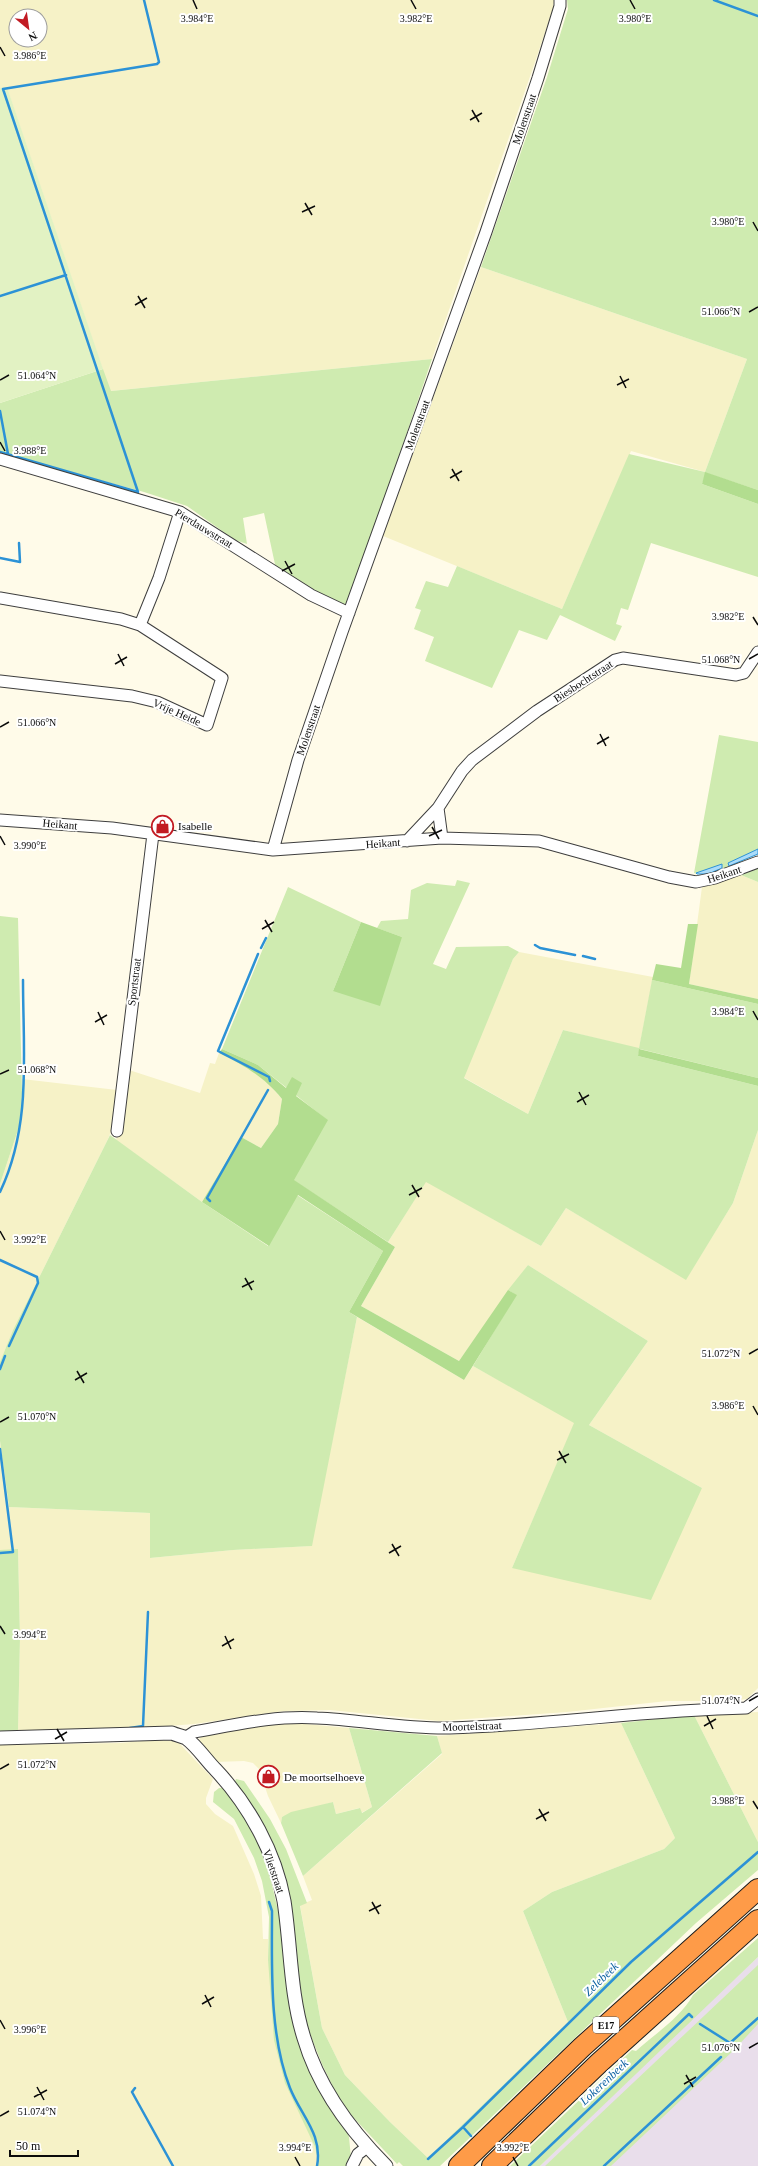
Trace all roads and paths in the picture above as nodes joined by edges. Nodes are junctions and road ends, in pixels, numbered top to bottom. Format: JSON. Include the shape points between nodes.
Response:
{"nodes":[{"id":1,"x":560,"y":0,"type":"edge"},
{"id":2,"x":0,"y":459,"type":"edge"},
{"id":3,"x":180,"y":512,"type":"junction"},
{"id":4,"x":0,"y":598,"type":"edge"},
{"id":5,"x":349,"y":613,"type":"junction"},
{"id":6,"x":140,"y":624,"type":"junction"},
{"id":7,"x":758,"y":652,"type":"edge"},
{"id":8,"x":0,"y":681,"type":"edge"},
{"id":9,"x":438,"y":808,"type":"junction"},
{"id":10,"x":0,"y":820,"type":"edge"},
{"id":11,"x":153,"y":834,"type":"junction"},
{"id":12,"x":442,"y":838,"type":"junction"},
{"id":13,"x":407,"y":841,"type":"junction"},
{"id":14,"x":273,"y":850,"type":"junction"},
{"id":15,"x":758,"y":862,"type":"edge"},
{"id":16,"x":117,"y":1131,"type":"dead end"},
{"id":17,"x":758,"y":1699,"type":"edge"},
{"id":18,"x":0,"y":1738,"type":"edge"},
{"id":19,"x":185,"y":1738,"type":"junction"},
{"id":20,"x":758,"y":1889,"type":"edge"},
{"id":21,"x":758,"y":1920,"type":"edge"},
{"id":22,"x":367,"y":2147,"type":"junction"},
{"id":23,"x":352,"y":2166,"type":"edge"},
{"id":24,"x":386,"y":2166,"type":"edge"},
{"id":25,"x":459,"y":2166,"type":"edge"},
{"id":26,"x":492,"y":2166,"type":"edge"}],
"edges":[{"from":1,"to":5,"type":"street","name":"Molenstraat","via":[[538,78],[486,232]]},
{"from":2,"to":3,"type":"street","name":"Pierdauwstraat"},
{"from":3,"to":5,"type":"street","name":"Pierdauwstraat","via":[[311,596]]},
{"from":3,"to":6,"type":"street","via":[[154,592]]},
{"from":4,"to":6,"type":"street","name":"Vrije Heide"},
{"from":5,"to":14,"type":"street","name":"Molenstraat","via":[[298,760]]},
{"from":6,"to":8,"type":"street","name":"Vrije Heide","via":[[222,678],[207,725],[157,702],[132,696]]},
{"from":7,"to":9,"type":"street","name":"Biesbochtstraat","via":[[744,673],[736,674],[623,658],[615,660],[543,707],[472,760],[458,776]]},
{"from":9,"to":12,"type":"street"},
{"from":9,"to":13,"type":"street","name":"Biesbochtstraat"},
{"from":10,"to":11,"type":"street","name":"Heikant","via":[[62,823]]},
{"from":11,"to":14,"type":"street","name":"Heikant"},
{"from":11,"to":16,"type":"street","name":"Sportstraat"},
{"from":12,"to":13,"type":"street","name":"Heikant"},
{"from":12,"to":15,"type":"street","name":"Heikant","via":[[539,841],[670,878],[696,882],[715,878]]},
{"from":13,"to":14,"type":"street","name":"Heikant"},
{"from":17,"to":19,"type":"street","name":"Moortelstraat","via":[[746,1708],[653,1712],[456,1728],[416,1728],[316,1718],[282,1718],[194,1732]]},
{"from":18,"to":19,"type":"street","via":[[172,1734]]},
{"from":19,"to":22,"type":"street","name":"Vlietstraat","via":[[238,1797],[250,1814],[272,1858],[284,1900],[294,1993],[304,2039],[326,2092],[339,2113]]},
{"from":20,"to":25,"type":"highway","number":"E17","via":[[582,2047]]},
{"from":21,"to":26,"type":"highway","number":"E17","via":[[598,2063]]},
{"from":22,"to":23,"type":"street","via":[[358,2154]]},
{"from":22,"to":24,"type":"street","name":"Vlietstraat"}]}
